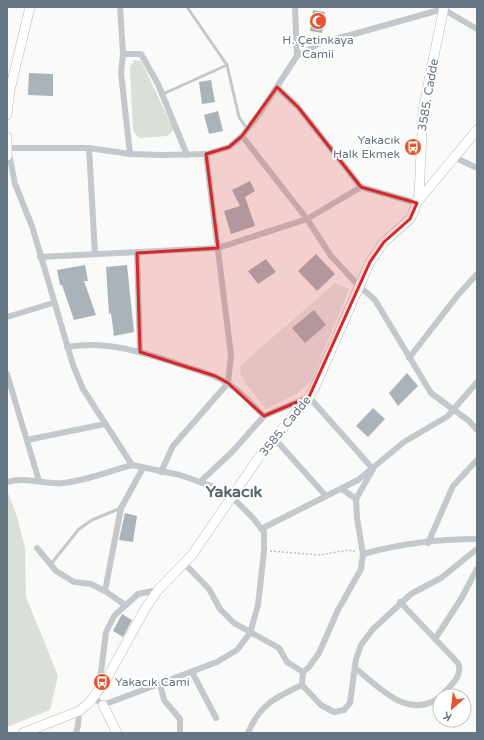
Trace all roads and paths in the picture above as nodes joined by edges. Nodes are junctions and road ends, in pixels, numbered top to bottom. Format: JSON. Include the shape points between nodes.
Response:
{"nodes":[{"id":1,"x":30,"y":7,"type":"edge"},
{"id":2,"x":120,"y":7,"type":"edge"},
{"id":3,"x":187,"y":7,"type":"edge"},
{"id":4,"x":295,"y":7,"type":"edge"},
{"id":5,"x":444,"y":8,"type":"edge"},
{"id":6,"x":477,"y":29,"type":"edge"},
{"id":7,"x":123,"y":54,"type":"junction"},
{"id":8,"x":297,"y":56,"type":"junction"},
{"id":9,"x":227,"y":65,"type":"junction"},
{"id":10,"x":277,"y":87,"type":"junction"},
{"id":11,"x":162,"y":94,"type":"junction"},
{"id":12,"x":7,"y":115,"type":"edge"},
{"id":13,"x":248,"y":129,"type":"junction"},
{"id":14,"x":477,"y":130,"type":"edge"},
{"id":15,"x":242,"y":136,"type":"junction"},
{"id":16,"x":7,"y":137,"type":"edge"},
{"id":17,"x":88,"y":148,"type":"junction"},
{"id":18,"x":7,"y":150,"type":"edge"},
{"id":19,"x":130,"y":154,"type":"junction"},
{"id":20,"x":187,"y":154,"type":"junction"},
{"id":21,"x":206,"y":154,"type":"junction"},
{"id":22,"x":454,"y":157,"type":"junction"},
{"id":23,"x":477,"y":168,"type":"edge"},
{"id":24,"x":361,"y":187,"type":"junction"},
{"id":25,"x":417,"y":203,"type":"junction"},
{"id":26,"x":307,"y":219,"type":"junction"},
{"id":27,"x":218,"y":248,"type":"junction"},
{"id":28,"x":137,"y":253,"type":"junction"},
{"id":29,"x":95,"y":254,"type":"junction"},
{"id":30,"x":40,"y":257,"type":"junction"},
{"id":31,"x":477,"y":274,"type":"edge"},
{"id":32,"x":358,"y":285,"type":"junction"},
{"id":33,"x":54,"y":303,"type":"junction"},
{"id":34,"x":7,"y":317,"type":"edge"},
{"id":35,"x":67,"y":347,"type":"junction"},
{"id":36,"x":140,"y":352,"type":"junction"},
{"id":37,"x":409,"y":358,"type":"junction"},
{"id":38,"x":7,"y":374,"type":"edge"},
{"id":39,"x":477,"y":382,"type":"edge"},
{"id":40,"x":228,"y":383,"type":"junction"},
{"id":41,"x":309,"y":397,"type":"junction"},
{"id":42,"x":454,"y":410,"type":"junction"},
{"id":43,"x":264,"y":416,"type":"junction"},
{"id":44,"x":105,"y":424,"type":"junction"},
{"id":45,"x":477,"y":430,"type":"edge"},
{"id":46,"x":274,"y":438,"type":"junction"},
{"id":47,"x":27,"y":440,"type":"junction"},
{"id":48,"x":477,"y":460,"type":"edge"},
{"id":49,"x":132,"y":465,"type":"junction"},
{"id":50,"x":142,"y":468,"type":"junction"},
{"id":51,"x":373,"y":469,"type":"junction"},
{"id":52,"x":161,"y":472,"type":"junction"},
{"id":53,"x":39,"y":481,"type":"junction"},
{"id":54,"x":7,"y":482,"type":"edge"},
{"id":55,"x":200,"y":482,"type":"junction"},
{"id":56,"x":342,"y":489,"type":"junction"},
{"id":57,"x":326,"y":496,"type":"junction"},
{"id":58,"x":232,"y":498,"type":"junction"},
{"id":59,"x":356,"y":499,"type":"junction"},
{"id":60,"x":121,"y":508,"type":"junction"},
{"id":61,"x":261,"y":529,"type":"junction"},
{"id":62,"x":477,"y":539,"type":"edge"},
{"id":63,"x":428,"y":543,"type":"junction"},
{"id":64,"x":37,"y":548,"type":"dead end"},
{"id":65,"x":477,"y":549,"type":"edge"},
{"id":66,"x":264,"y":551,"type":"junction"},
{"id":67,"x":363,"y":554,"type":"junction"},
{"id":68,"x":184,"y":563,"type":"junction"},
{"id":69,"x":50,"y":565,"type":"junction"},
{"id":70,"x":477,"y":569,"type":"edge"},
{"id":71,"x":158,"y":590,"type":"junction"},
{"id":72,"x":104,"y":591,"type":"junction"},
{"id":73,"x":400,"y":602,"type":"junction"},
{"id":74,"x":125,"y":605,"type":"junction"},
{"id":75,"x":250,"y":633,"type":"junction"},
{"id":76,"x":435,"y":639,"type":"junction"},
{"id":77,"x":355,"y":668,"type":"junction"},
{"id":78,"x":192,"y":672,"type":"junction"},
{"id":79,"x":303,"y":672,"type":"junction"},
{"id":80,"x":160,"y":684,"type":"junction"},
{"id":81,"x":302,"y":685,"type":"junction"},
{"id":82,"x":449,"y":688,"type":"edge"},
{"id":83,"x":96,"y":694,"type":"junction"},
{"id":84,"x":432,"y":701,"type":"edge"},
{"id":85,"x":103,"y":705,"type":"junction"},
{"id":86,"x":78,"y":711,"type":"junction"},
{"id":87,"x":216,"y":718,"type":"dead end"},
{"id":88,"x":23,"y":733,"type":"edge"},
{"id":89,"x":76,"y":733,"type":"edge"},
{"id":90,"x":116,"y":733,"type":"edge"},
{"id":91,"x":180,"y":733,"type":"edge"},
{"id":92,"x":248,"y":733,"type":"edge"}],
"edges":[{"from":1,"to":12,"type":"main road","via":[[10,90]]},
{"from":2,"to":7,"type":"street"},
{"from":3,"to":9,"type":"lane"},
{"from":4,"to":8,"type":"street"},
{"from":5,"to":6,"type":"street"},
{"from":5,"to":8,"type":"street","via":[[318,44]]},
{"from":5,"to":25,"type":"main road","name":"3585. Cadde","via":[[423,110]]},
{"from":7,"to":11,"type":"street","via":[[141,54]]},
{"from":7,"to":19,"type":"street","via":[[121,73]]},
{"from":8,"to":10,"type":"street"},
{"from":9,"to":11,"type":"lane"},
{"from":9,"to":13,"type":"lane","via":[[239,117]]},
{"from":10,"to":13,"type":"street"},
{"from":10,"to":24,"type":"street","via":[[298,107]]},
{"from":11,"to":20,"type":"street"},
{"from":13,"to":15,"type":"street"},
{"from":14,"to":22,"type":"main road"},
{"from":15,"to":21,"type":"street","via":[[229,147]]},
{"from":15,"to":26,"type":"street"},
{"from":16,"to":18,"type":"main road"},
{"from":17,"to":18,"type":"street"},
{"from":17,"to":19,"type":"street"},
{"from":17,"to":29,"type":"street"},
{"from":18,"to":30,"type":"street","via":[[15,184],[32,226]]},
{"from":19,"to":20,"type":"street"},
{"from":20,"to":21,"type":"street"},
{"from":21,"to":27,"type":"street"},
{"from":22,"to":23,"type":"street"},
{"from":22,"to":25,"type":"main road"},
{"from":24,"to":25,"type":"street"},
{"from":24,"to":26,"type":"street"},
{"from":25,"to":32,"type":"main road","name":"3585. Cadde","via":[[410,219],[376,251]]},
{"from":26,"to":27,"type":"street"},
{"from":26,"to":32,"type":"street","via":[[331,256]]},
{"from":27,"to":28,"type":"street"},
{"from":27,"to":40,"type":"street","via":[[231,355]]},
{"from":28,"to":29,"type":"street"},
{"from":28,"to":36,"type":"street"},
{"from":29,"to":30,"type":"street"},
{"from":30,"to":33,"type":"street"},
{"from":31,"to":37,"type":"street"},
{"from":32,"to":37,"type":"street","via":[[376,300]]},
{"from":32,"to":41,"type":"main road","name":"3585. Cadde"},
{"from":33,"to":34,"type":"street"},
{"from":33,"to":35,"type":"street"},
{"from":35,"to":36,"type":"street","via":[[86,344],[114,346]]},
{"from":35,"to":44,"type":"street","via":[[83,389]]},
{"from":36,"to":40,"type":"street"},
{"from":37,"to":42,"type":"street","via":[[431,393]]},
{"from":38,"to":47,"type":"street"},
{"from":39,"to":42,"type":"street"},
{"from":40,"to":43,"type":"street"},
{"from":40,"to":52,"type":"street","via":[[173,446]]},
{"from":41,"to":43,"type":"street"},
{"from":41,"to":46,"type":"main road","name":"3585. Cadde"},
{"from":41,"to":51,"type":"street"},
{"from":42,"to":45,"type":"street"},
{"from":42,"to":51,"type":"street","via":[[404,442]]},
{"from":43,"to":55,"type":"street","via":[[233,451]]},
{"from":44,"to":47,"type":"street"},
{"from":44,"to":49,"type":"street"},
{"from":46,"to":57,"type":"street"},
{"from":46,"to":58,"type":"main road","name":"3585. Cadde"},
{"from":47,"to":53,"type":"street"},
{"from":48,"to":63,"type":"street","via":[[453,486]]},
{"from":49,"to":50,"type":"street"},
{"from":49,"to":53,"type":"street","via":[[79,481],[60,484]]},
{"from":50,"to":52,"type":"street"},
{"from":50,"to":60,"type":"street"},
{"from":51,"to":56,"type":"street"},
{"from":51,"to":59,"type":"street"},
{"from":52,"to":55,"type":"street"},
{"from":53,"to":54,"type":"street"},
{"from":55,"to":58,"type":"street"},
{"from":56,"to":57,"type":"street"},
{"from":56,"to":59,"type":"street"},
{"from":57,"to":61,"type":"street"},
{"from":58,"to":61,"type":"street"},
{"from":58,"to":68,"type":"main road","name":"3585. Cadde","via":[[205,538]]},
{"from":59,"to":67,"type":"street"},
{"from":60,"to":69,"type":"lane","via":[[92,520],[79,529]]},
{"from":60,"to":72,"type":"street"},
{"from":61,"to":66,"type":"street","via":[[264,532]]},
{"from":62,"to":63,"type":"street"},
{"from":63,"to":67,"type":"street"},
{"from":64,"to":69,"type":"street"},
{"from":65,"to":73,"type":"street","via":[[441,578]]},
{"from":66,"to":67,"type":"path","via":[[320,556],[348,550]]},
{"from":66,"to":75,"type":"street","via":[[258,605]]},
{"from":67,"to":79,"type":"street","via":[[361,570],[338,610],[319,653],[310,667]]},
{"from":68,"to":71,"type":"main road","name":"3585. Cadde"},
{"from":68,"to":75,"type":"street","via":[[209,589],[220,609],[234,623]]},
{"from":69,"to":72,"type":"street","via":[[74,582],[91,584]]},
{"from":70,"to":76,"type":"street"},
{"from":71,"to":74,"type":"street","via":[[138,594]]},
{"from":71,"to":83,"type":"main road","name":"3585. Cadde"},
{"from":72,"to":74,"type":"street"},
{"from":73,"to":76,"type":"street"},
{"from":73,"to":77,"type":"street","via":[[361,645]]},
{"from":74,"to":83,"type":"street","via":[[114,616],[106,632]]},
{"from":75,"to":78,"type":"street","via":[[237,650]]},
{"from":75,"to":79,"type":"street","via":[[279,648],[287,662]]},
{"from":76,"to":82,"type":"street","via":[[458,663],[460,670],[458,677]]},
{"from":77,"to":81,"type":"street","via":[[350,703],[344,710],[334,712],[321,705]]},
{"from":77,"to":84,"type":"street","via":[[403,704],[414,706]]},
{"from":78,"to":80,"type":"street"},
{"from":78,"to":87,"type":"street"},
{"from":79,"to":81,"type":"street"},
{"from":80,"to":85,"type":"street"},
{"from":80,"to":91,"type":"street","via":[[164,700],[180,720]]},
{"from":81,"to":92,"type":"street","via":[[265,705],[253,720]]},
{"from":83,"to":85,"type":"street"},
{"from":83,"to":86,"type":"main road","name":"3585. Cadde"},
{"from":85,"to":90,"type":"main road"},
{"from":86,"to":88,"type":"main road","name":"3585. Cadde"},
{"from":86,"to":89,"type":"street"}]}
